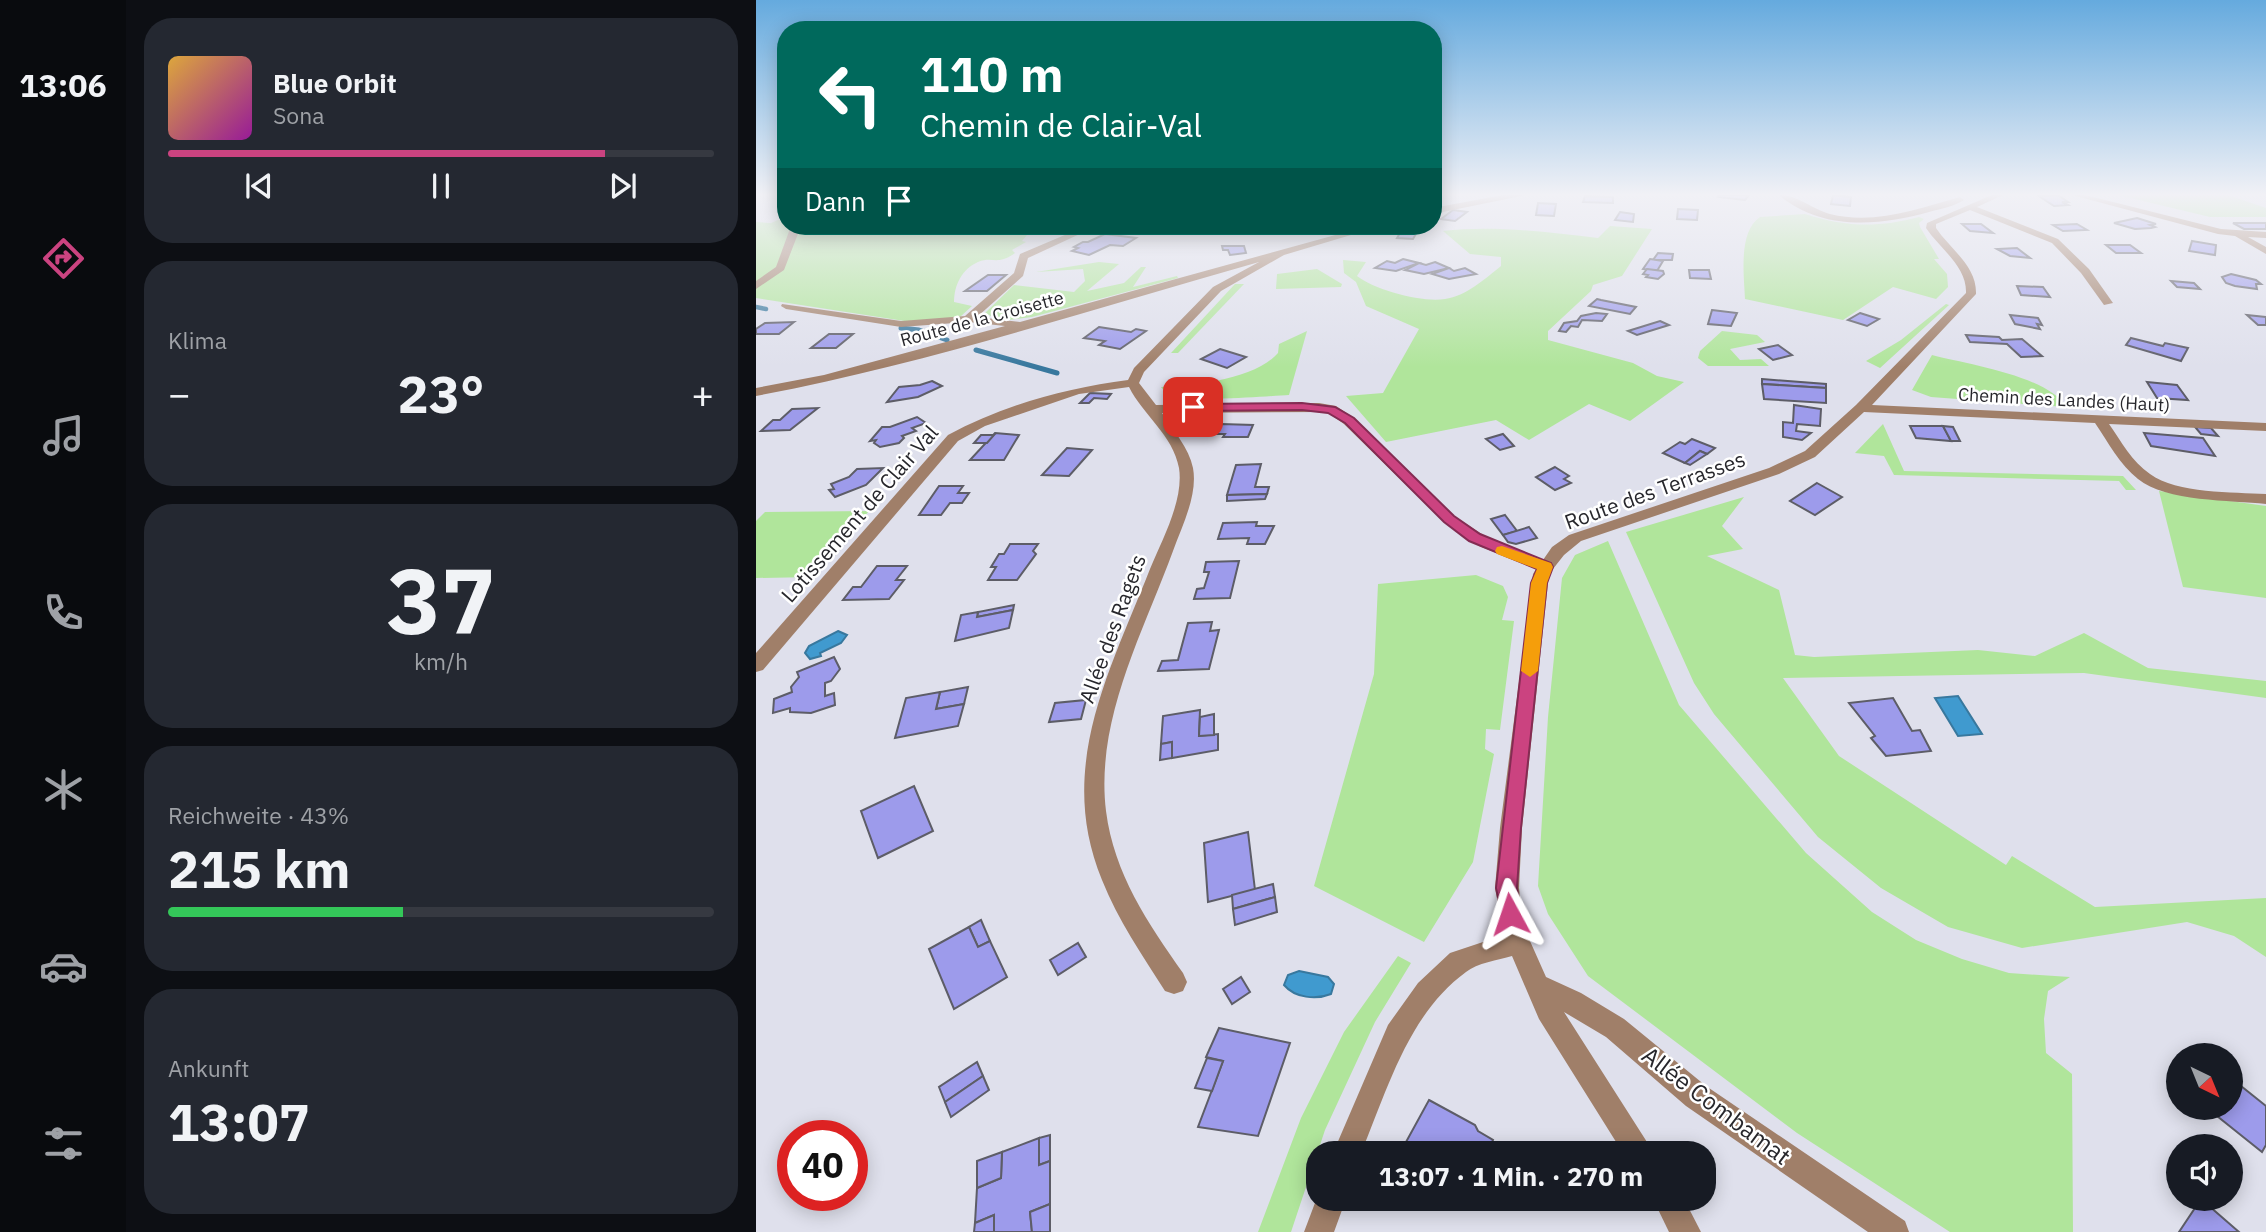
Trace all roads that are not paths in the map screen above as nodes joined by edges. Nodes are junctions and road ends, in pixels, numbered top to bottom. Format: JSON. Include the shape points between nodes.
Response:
{"nodes":[{"id":1,"x":786,"y":252,"type":"edge"},
{"id":2,"x":1031,"y":252,"type":"edge"},
{"id":3,"x":1286,"y":252,"type":"edge"},
{"id":4,"x":1950,"y":252,"type":"edge"},
{"id":5,"x":2066,"y":252,"type":"edge"},
{"id":6,"x":1279,"y":255,"type":"junction"},
{"id":7,"x":756,"y":286,"type":"edge"},
{"id":8,"x":2108,"y":303,"type":"dead end"},
{"id":9,"x":786,"y":306,"type":"dead end"},
{"id":10,"x":968,"y":319,"type":"junction"},
{"id":11,"x":1026,"y":325,"type":"junction"},
{"id":12,"x":1133,"y":383,"type":"junction"},
{"id":13,"x":756,"y":392,"type":"edge"},
{"id":14,"x":1861,"y":408,"type":"junction"},
{"id":15,"x":1153,"y":409,"type":"junction"},
{"id":16,"x":2099,"y":419,"type":"junction"},
{"id":17,"x":2266,"y":427,"type":"edge"},
{"id":18,"x":2266,"y":499,"type":"edge"},
{"id":19,"x":1545,"y":567,"type":"junction"},
{"id":20,"x":756,"y":665,"type":"edge"},
{"id":21,"x":1518,"y":942,"type":"junction"},
{"id":22,"x":1533,"y":978,"type":"junction"},
{"id":23,"x":1174,"y":982,"type":"dead end"},
{"id":24,"x":1351,"y":1141,"type":"edge"},
{"id":25,"x":1632,"y":1141,"type":"edge"},
{"id":26,"x":1327,"y":1211,"type":"edge"},
{"id":27,"x":1675,"y":1211,"type":"edge"},
{"id":28,"x":1320,"y":1232,"type":"edge"},
{"id":29,"x":1686,"y":1232,"type":"edge"},
{"id":30,"x":1894,"y":1232,"type":"edge"}],
"edges":[{"from":1,"to":7,"type":"street","via":[[780,268]]},
{"from":2,"to":10,"type":"street","via":[[1023,256],[1019,274]]},
{"from":3,"to":6,"type":"street","name":"Route de la Croisette"},
{"from":4,"to":14,"type":"street","name":"Route des Terrasses","via":[[1968,276],[1971,293]]},
{"from":5,"to":8,"type":"street"},
{"from":6,"to":11,"type":"street","name":"Route de la Croisette"},
{"from":6,"to":12,"type":"street","via":[[1217,289],[1144,364]]},
{"from":9,"to":10,"type":"street","via":[[901,324]]},
{"from":10,"to":11,"type":"street"},
{"from":11,"to":13,"type":"street","name":"Route de la Croisette","via":[[849,373]]},
{"from":12,"to":15,"type":"street","name":"Allée des Ragets"},
{"from":12,"to":20,"type":"street","name":"Lotissement de Clair Val","via":[[1077,390],[980,423],[953,438]]},
{"from":14,"to":16,"type":"street","name":"Chemin des Landes (Haut)"},
{"from":14,"to":19,"type":"street","name":"Route des Terrasses","via":[[1818,448],[1791,464],[1584,534],[1566,544]]},
{"from":15,"to":19,"type":"street","via":[[1331,410],[1349,421],[1449,519],[1475,537]]},
{"from":15,"to":23,"type":"street","name":"Allée des Ragets","via":[[1181,452],[1186,485],[1116,677],[1094,773],[1094,808],[1105,860],[1121,902]]},
{"from":16,"to":17,"type":"street","name":"Chemin des Landes (Haut)"},
{"from":16,"to":18,"type":"street","via":[[2139,472],[2152,482]]},
{"from":19,"to":21,"type":"street","via":[[1539,583],[1508,860],[1507,888]]},
{"from":21,"to":22,"type":"street"},
{"from":21,"to":24,"type":"street","via":[[1459,961],[1427,992],[1396,1034]]},
{"from":22,"to":25,"type":"street","via":[[1560,1031]]},
{"from":22,"to":30,"type":"street","name":"Allée Combamat","via":[[1615,1028],[1696,1096]]},
{"from":26,"to":28,"type":"street"},
{"from":27,"to":29,"type":"street"}]}
